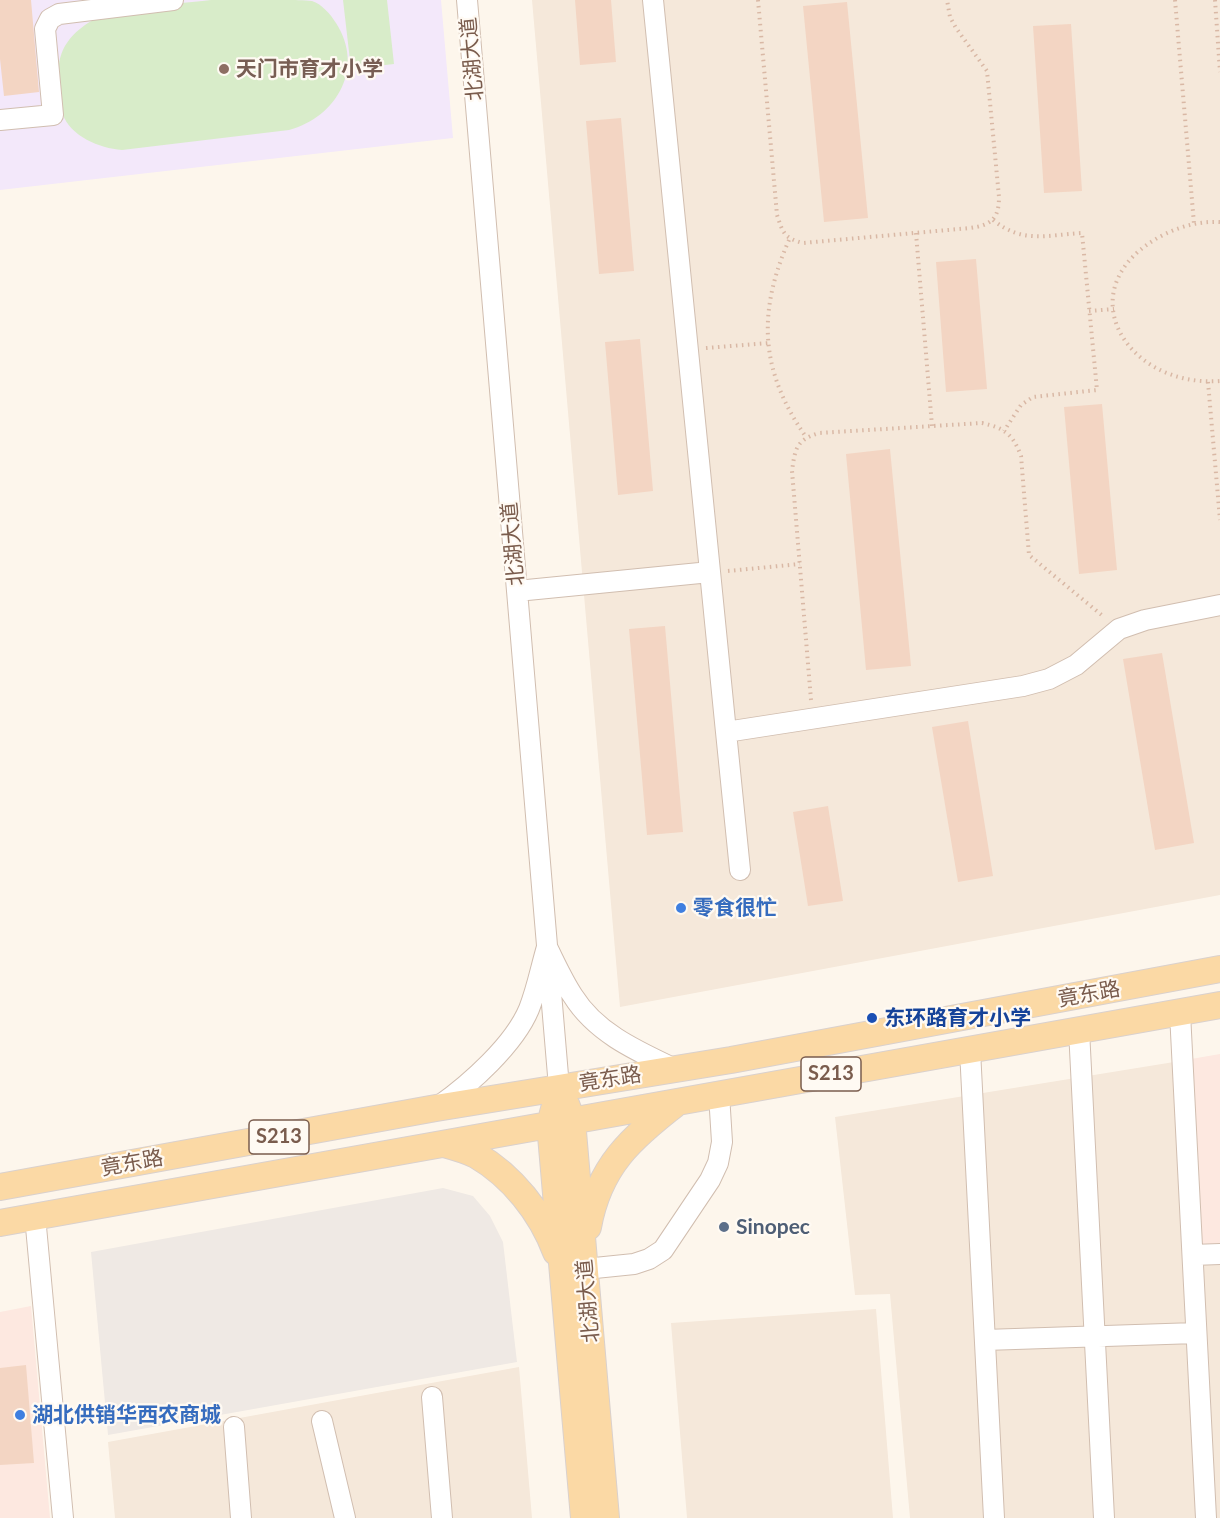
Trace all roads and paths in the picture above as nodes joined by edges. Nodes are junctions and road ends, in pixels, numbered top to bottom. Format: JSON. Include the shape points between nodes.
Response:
{"nodes":[{"id":1,"x":173,"y":0,"type":"edge"},
{"id":2,"x":467,"y":0,"type":"edge"},
{"id":3,"x":657,"y":0,"type":"edge"},
{"id":4,"x":758,"y":0,"type":"edge"},
{"id":5,"x":947,"y":0,"type":"edge"},
{"id":6,"x":1175,"y":0,"type":"edge"},
{"id":7,"x":1215,"y":0,"type":"edge"},
{"id":8,"x":1220,"y":72,"type":"edge"},
{"id":9,"x":0,"y":120,"type":"edge"},
{"id":10,"x":993,"y":220,"type":"junction"},
{"id":11,"x":1220,"y":222,"type":"edge"},
{"id":12,"x":1194,"y":224,"type":"junction"},
{"id":13,"x":915,"y":233,"type":"junction"},
{"id":14,"x":789,"y":240,"type":"junction"},
{"id":15,"x":1113,"y":309,"type":"junction"},
{"id":16,"x":1089,"y":311,"type":"junction"},
{"id":17,"x":768,"y":343,"type":"junction"},
{"id":18,"x":688,"y":350,"type":"junction"},
{"id":19,"x":1220,"y":381,"type":"edge"},
{"id":20,"x":1208,"y":382,"type":"junction"},
{"id":21,"x":932,"y":426,"type":"junction"},
{"id":22,"x":1004,"y":431,"type":"junction"},
{"id":23,"x":806,"y":437,"type":"junction"},
{"id":24,"x":1220,"y":520,"type":"edge"},
{"id":25,"x":800,"y":564,"type":"junction"},
{"id":26,"x":710,"y":572,"type":"junction"},
{"id":27,"x":517,"y":591,"type":"junction"},
{"id":28,"x":1220,"y":605,"type":"edge"},
{"id":29,"x":1119,"y":629,"type":"junction"},
{"id":30,"x":813,"y":719,"type":"junction"},
{"id":31,"x":726,"y":732,"type":"junction"},
{"id":32,"x":740,"y":870,"type":"dead end"},
{"id":33,"x":547,"y":947,"type":"junction"},
{"id":34,"x":1220,"y":969,"type":"edge"},
{"id":35,"x":1220,"y":1005,"type":"edge"},
{"id":36,"x":1180,"y":1012,"type":"junction"},
{"id":37,"x":1079,"y":1030,"type":"junction"},
{"id":38,"x":970,"y":1050,"type":"junction"},
{"id":39,"x":675,"y":1069,"type":"junction"},
{"id":40,"x":559,"y":1087,"type":"junction"},
{"id":41,"x":720,"y":1094,"type":"junction"},
{"id":42,"x":679,"y":1102,"type":"junction"},
{"id":43,"x":436,"y":1108,"type":"junction"},
{"id":44,"x":561,"y":1122,"type":"junction"},
{"id":45,"x":441,"y":1143,"type":"junction"},
{"id":46,"x":0,"y":1187,"type":"edge"},
{"id":47,"x":35,"y":1216,"type":"junction"},
{"id":48,"x":0,"y":1223,"type":"edge"},
{"id":49,"x":1220,"y":1254,"type":"edge"},
{"id":50,"x":1193,"y":1255,"type":"junction"},
{"id":51,"x":574,"y":1270,"type":"junction"},
{"id":52,"x":1196,"y":1333,"type":"junction"},
{"id":53,"x":1094,"y":1336,"type":"junction"},
{"id":54,"x":985,"y":1340,"type":"junction"},
{"id":55,"x":432,"y":1397,"type":"dead end"},
{"id":56,"x":322,"y":1421,"type":"dead end"},
{"id":57,"x":234,"y":1427,"type":"dead end"},
{"id":58,"x":63,"y":1518,"type":"edge"},
{"id":59,"x":241,"y":1518,"type":"edge"},
{"id":60,"x":345,"y":1518,"type":"edge"},
{"id":61,"x":442,"y":1518,"type":"edge"},
{"id":62,"x":584,"y":1518,"type":"edge"},
{"id":63,"x":606,"y":1518,"type":"edge"},
{"id":64,"x":994,"y":1518,"type":"edge"},
{"id":65,"x":1104,"y":1518,"type":"edge"},
{"id":66,"x":1206,"y":1518,"type":"edge"}],
"edges":[{"from":1,"to":9,"type":"street","via":[[59,14],[50,19],[45,29],[53,115]]},
{"from":2,"to":27,"type":"street","name":"北湖大道"},
{"from":3,"to":18,"type":"street"},
{"from":4,"to":14,"type":"path","via":[[777,215]]},
{"from":5,"to":10,"type":"path","via":[[956,28],[987,71],[999,197],[999,209]]},
{"from":6,"to":12,"type":"path"},
{"from":7,"to":8,"type":"path"},
{"from":10,"to":13,"type":"path","via":[[984,226]]},
{"from":10,"to":16,"type":"path","via":[[1011,233],[1025,237],[1082,233]]},
{"from":11,"to":12,"type":"path"},
{"from":12,"to":15,"type":"path","via":[[1155,240],[1127,262],[1115,285]]},
{"from":13,"to":14,"type":"path","via":[[803,243]]},
{"from":13,"to":21,"type":"path"},
{"from":14,"to":17,"type":"path","via":[[769,301]]},
{"from":15,"to":16,"type":"path"},
{"from":15,"to":20,"type":"path","via":[[1129,348],[1141,360],[1173,377]]},
{"from":16,"to":22,"type":"path","via":[[1097,390],[1033,397],[1021,405]]},
{"from":17,"to":18,"type":"path"},
{"from":17,"to":23,"type":"path","via":[[784,401]]},
{"from":18,"to":26,"type":"street"},
{"from":19,"to":20,"type":"path"},
{"from":20,"to":24,"type":"path"},
{"from":21,"to":22,"type":"path","via":[[981,423]]},
{"from":21,"to":23,"type":"path"},
{"from":22,"to":29,"type":"path","via":[[1017,444],[1021,456],[1029,555]]},
{"from":23,"to":25,"type":"path","via":[[798,443],[792,471]]},
{"from":25,"to":26,"type":"path"},
{"from":25,"to":30,"type":"path"},
{"from":26,"to":27,"type":"street"},
{"from":26,"to":31,"type":"street"},
{"from":27,"to":33,"type":"street","name":"北湖大道"},
{"from":28,"to":29,"type":"street"},
{"from":29,"to":30,"type":"street","via":[[1076,665],[1049,679]]},
{"from":30,"to":31,"type":"street"},
{"from":31,"to":32,"type":"street"},
{"from":33,"to":39,"type":"street","via":[[573,998],[591,1019],[636,1050]]},
{"from":33,"to":40,"type":"street","name":"北湖大道"},
{"from":33,"to":43,"type":"street","via":[[529,1010],[515,1032],[483,1070]]},
{"from":34,"to":39,"type":"main road","name":"竟东路","number":"S213"},
{"from":35,"to":36,"type":"main road","name":"竟东路","number":"S213"},
{"from":36,"to":37,"type":"main road","name":"竟东路","number":"S213"},
{"from":36,"to":50,"type":"street"},
{"from":37,"to":38,"type":"main road","name":"竟东路","number":"S213"},
{"from":37,"to":53,"type":"street"},
{"from":38,"to":41,"type":"main road","name":"竟东路","number":"S213"},
{"from":38,"to":54,"type":"street"},
{"from":39,"to":40,"type":"main road","name":"竟东路","number":"S213"},
{"from":40,"to":43,"type":"main road","name":"竟东路","number":"S213"},
{"from":40,"to":44,"type":"main road","name":"北湖大道"},
{"from":41,"to":42,"type":"main road","name":"竟东路","number":"S213"},
{"from":41,"to":51,"type":"street","via":[[722,1142],[718,1163],[663,1250],[634,1264]]},
{"from":42,"to":44,"type":"main road","name":"竟东路","number":"S213"},
{"from":42,"to":51,"type":"main road","via":[[627,1147],[604,1175],[592,1202]]},
{"from":43,"to":46,"type":"main road","name":"竟东路","number":"S213"},
{"from":44,"to":45,"type":"main road","name":"竟东路","number":"S213"},
{"from":44,"to":51,"type":"main road","name":"北湖大道"},
{"from":45,"to":47,"type":"main road","name":"竟东路","number":"S213"},
{"from":45,"to":51,"type":"main road","via":[[473,1153],[494,1166],[528,1200]]},
{"from":47,"to":48,"type":"main road","name":"竟东路","number":"S213"},
{"from":47,"to":58,"type":"street"},
{"from":49,"to":50,"type":"street"},
{"from":50,"to":52,"type":"street"},
{"from":51,"to":62,"type":"main road","name":"北湖大道"},
{"from":51,"to":63,"type":"main road","name":"北湖大道"},
{"from":52,"to":53,"type":"street"},
{"from":52,"to":66,"type":"street"},
{"from":53,"to":54,"type":"street"},
{"from":53,"to":65,"type":"street"},
{"from":54,"to":64,"type":"street"},
{"from":55,"to":61,"type":"street"},
{"from":56,"to":60,"type":"street"},
{"from":57,"to":59,"type":"street"}]}
